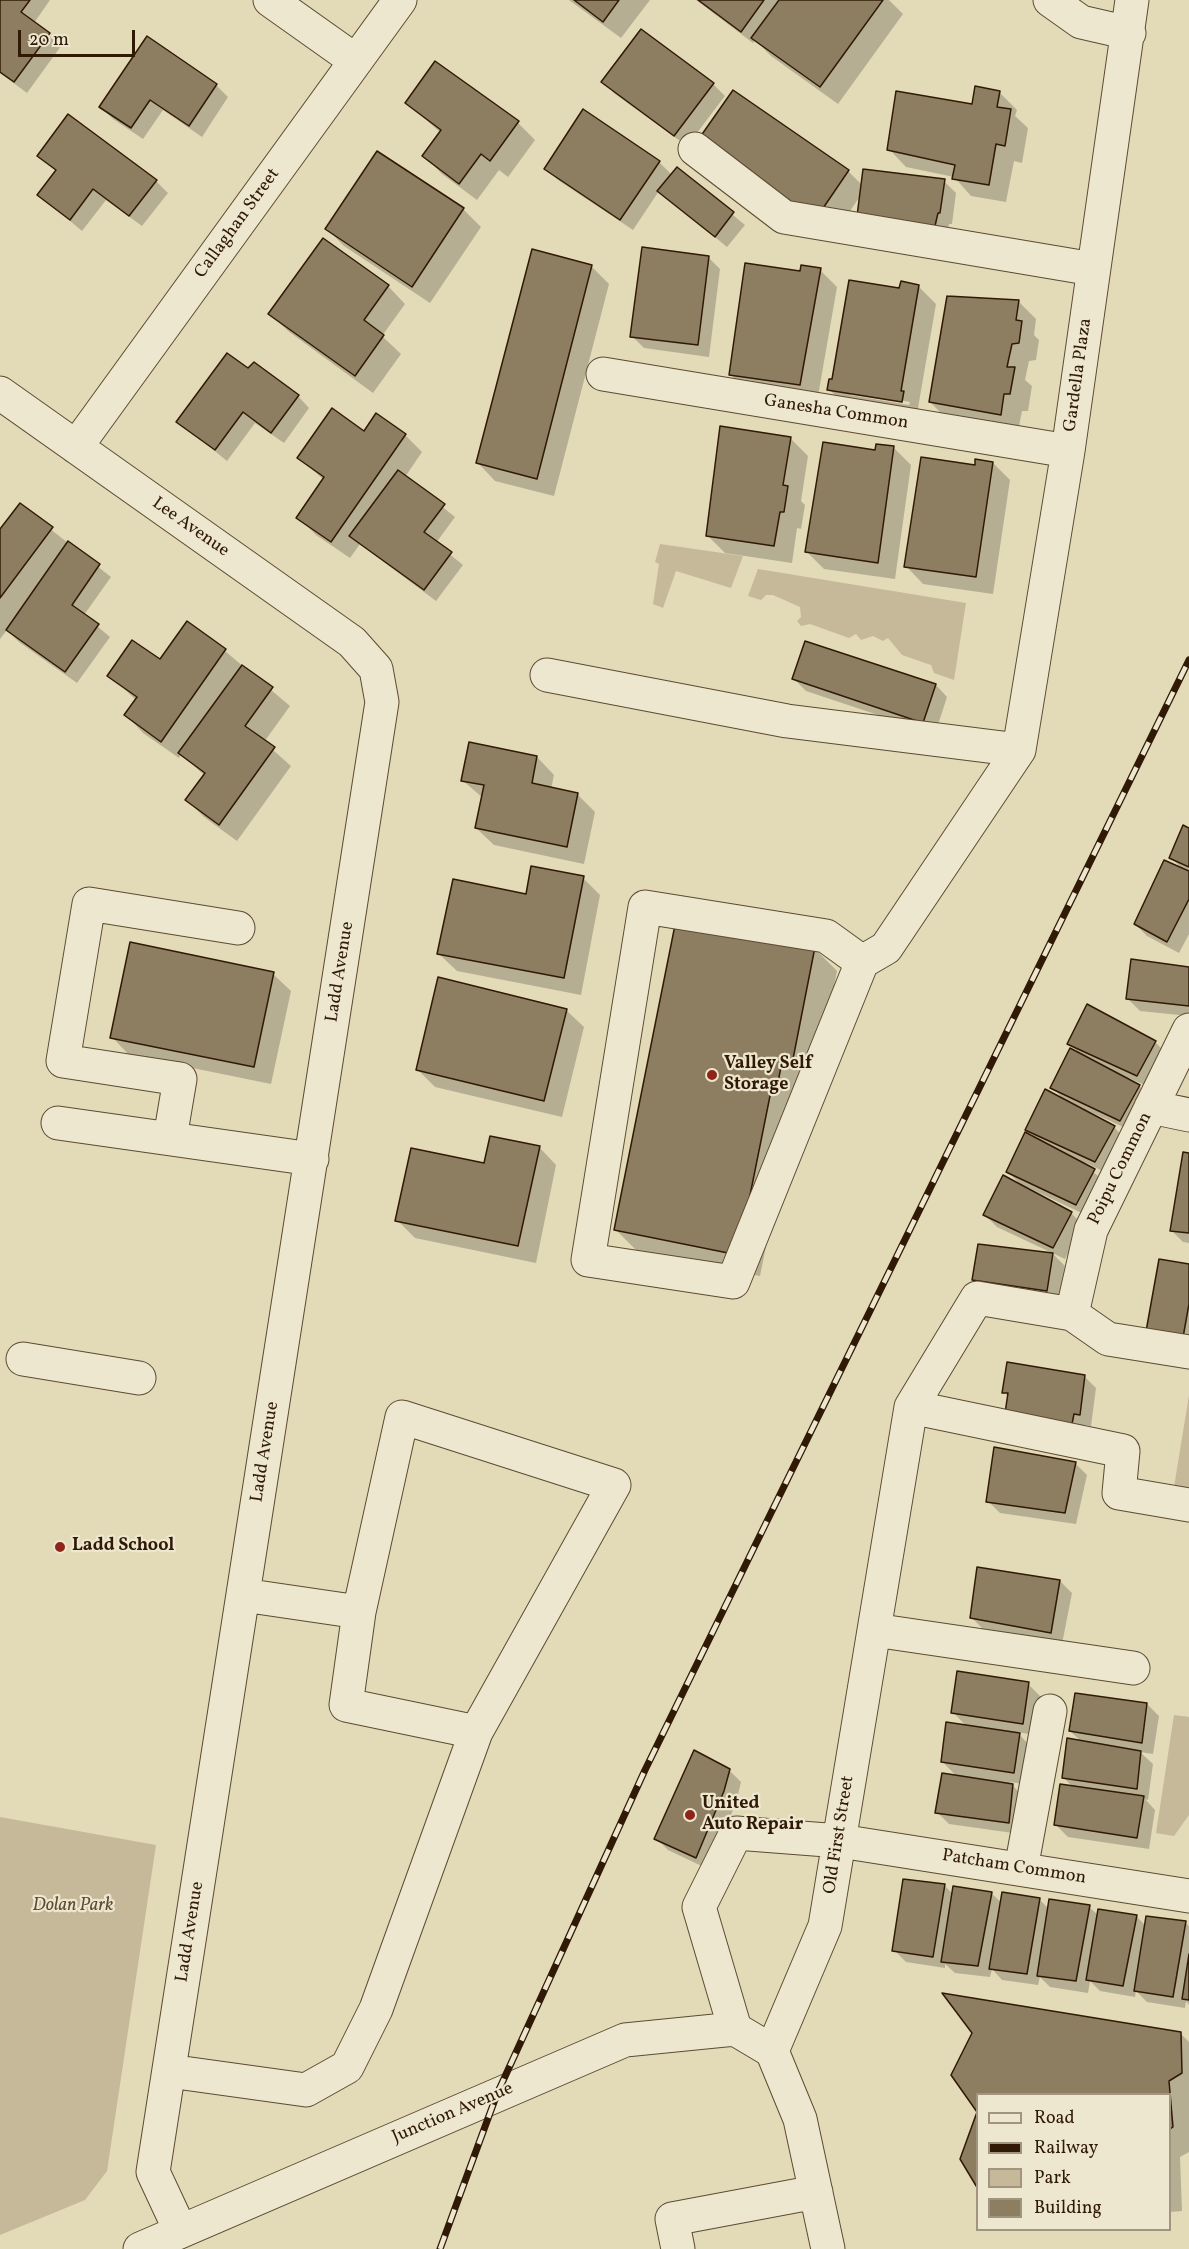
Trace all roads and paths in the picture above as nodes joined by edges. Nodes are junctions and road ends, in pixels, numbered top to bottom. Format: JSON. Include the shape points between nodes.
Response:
{"nodes":[{"id":1,"x":270,"y":0,"type":"edge"},
{"id":2,"x":400,"y":0,"type":"edge"},
{"id":3,"x":1050,"y":0,"type":"edge"},
{"id":4,"x":1132,"y":0,"type":"edge"},
{"id":5,"x":1129,"y":33,"type":"junction"},
{"id":6,"x":356,"y":61,"type":"junction"},
{"id":7,"x":695,"y":149,"type":"dead end"},
{"id":8,"x":1093,"y":269,"type":"junction"},
{"id":9,"x":603,"y":374,"type":"dead end"},
{"id":10,"x":0,"y":393,"type":"edge"},
{"id":11,"x":76,"y":447,"type":"junction"},
{"id":12,"x":1068,"y":450,"type":"junction"},
{"id":13,"x":376,"y":669,"type":"joint"},
{"id":14,"x":547,"y":675,"type":"dead end"},
{"id":15,"x":1019,"y":750,"type":"junction"},
{"id":16,"x":238,"y":928,"type":"dead end"},
{"id":17,"x":862,"y":962,"type":"junction"},
{"id":18,"x":1189,"y":1030,"type":"edge"},
{"id":19,"x":1151,"y":1107,"type":"junction"},
{"id":20,"x":1189,"y":1115,"type":"edge"},
{"id":21,"x":58,"y":1123,"type":"dead end"},
{"id":22,"x":170,"y":1138,"type":"junction"},
{"id":23,"x":312,"y":1159,"type":"junction"},
{"id":24,"x":1072,"y":1314,"type":"junction"},
{"id":25,"x":1189,"y":1352,"type":"edge"},
{"id":26,"x":23,"y":1359,"type":"dead end"},
{"id":27,"x":139,"y":1378,"type":"dead end"},
{"id":28,"x":910,"y":1407,"type":"junction"},
{"id":29,"x":1189,"y":1505,"type":"edge"},
{"id":30,"x":243,"y":1595,"type":"junction"},
{"id":31,"x":359,"y":1612,"type":"junction"},
{"id":32,"x":874,"y":1630,"type":"junction"},
{"id":33,"x":1133,"y":1668,"type":"dead end"},
{"id":34,"x":1050,"y":1711,"type":"dead end"},
{"id":35,"x":476,"y":1732,"type":"junction"},
{"id":36,"x":840,"y":1841,"type":"junction"},
{"id":37,"x":1021,"y":1869,"type":"junction"},
{"id":38,"x":1189,"y":1896,"type":"edge"},
{"id":39,"x":735,"y":2029,"type":"junction"},
{"id":40,"x":772,"y":2051,"type":"junction"},
{"id":41,"x":169,"y":2071,"type":"junction"},
{"id":42,"x":816,"y":2192,"type":"junction"},
{"id":43,"x":180,"y":2230,"type":"junction"},
{"id":44,"x":140,"y":2249,"type":"edge"},
{"id":45,"x":678,"y":2249,"type":"edge"},
{"id":46,"x":828,"y":2249,"type":"edge"}],
"edges":[{"from":1,"to":6,"type":"street"},
{"from":2,"to":6,"type":"street","name":"Callaghan Street"},
{"from":3,"to":5,"type":"street","via":[[1081,22]]},
{"from":4,"to":5,"type":"street","name":"Gardella Plaza"},
{"from":5,"to":8,"type":"street","name":"Gardella Plaza"},
{"from":6,"to":11,"type":"street","name":"Callaghan Street"},
{"from":7,"to":8,"type":"street","via":[[784,217]]},
{"from":8,"to":12,"type":"street","name":"Gardella Plaza"},
{"from":9,"to":12,"type":"street","name":"Ganesha Common"},
{"from":10,"to":11,"type":"street","name":"Lee Avenue"},
{"from":11,"to":13,"type":"street","name":"Lee Avenue","via":[[351,642]]},
{"from":12,"to":15,"type":"street","name":"Gardella Plaza"},
{"from":13,"to":23,"type":"street","name":"Ladd Avenue","via":[[382,702]]},
{"from":14,"to":15,"type":"street","via":[[787,721]]},
{"from":15,"to":17,"type":"street","via":[[886,948]]},
{"from":16,"to":22,"type":"street","via":[[89,904],[63,1061],[180,1079]]},
{"from":17,"to":17,"type":"street","via":[[826,936],[645,907],[588,1260],[734,1282]]},
{"from":18,"to":19,"type":"street","name":"Poipu Common"},
{"from":19,"to":20,"type":"street"},
{"from":19,"to":24,"type":"street","name":"Poipu Common","via":[[1091,1230]]},
{"from":21,"to":22,"type":"street"},
{"from":22,"to":23,"type":"street"},
{"from":23,"to":30,"type":"street","name":"Ladd Avenue"},
{"from":24,"to":25,"type":"street","via":[[1108,1339]]},
{"from":24,"to":28,"type":"street","via":[[977,1298]]},
{"from":26,"to":27,"type":"street"},
{"from":28,"to":29,"type":"street","via":[[1123,1451],[1119,1493]]},
{"from":28,"to":32,"type":"street","name":"Old First Street"},
{"from":30,"to":31,"type":"street"},
{"from":30,"to":41,"type":"street","name":"Ladd Avenue"},
{"from":31,"to":35,"type":"street","via":[[346,1705]]},
{"from":31,"to":35,"type":"street","via":[[402,1417],[614,1485]]},
{"from":32,"to":33,"type":"street"},
{"from":32,"to":36,"type":"street","name":"Old First Street"},
{"from":34,"to":37,"type":"street"},
{"from":35,"to":41,"type":"street","via":[[376,2009],[346,2067],[306,2090]]},
{"from":36,"to":37,"type":"street","name":"Patcham Common"},
{"from":36,"to":39,"type":"street","name":"Patcham Common","via":[[736,1833],[699,1908]]},
{"from":36,"to":40,"type":"street","name":"Old First Street","via":[[825,1926]]},
{"from":37,"to":38,"type":"street","name":"Patcham Common"},
{"from":39,"to":40,"type":"street"},
{"from":39,"to":43,"type":"street","name":"Junction Avenue","via":[[625,2040]]},
{"from":40,"to":42,"type":"street","via":[[800,2118]]},
{"from":41,"to":43,"type":"street","name":"Ladd Avenue","via":[[153,2172]]},
{"from":42,"to":45,"type":"street","via":[[672,2219]]},
{"from":42,"to":46,"type":"street"},
{"from":43,"to":44,"type":"street","name":"Junction Avenue"}]}
